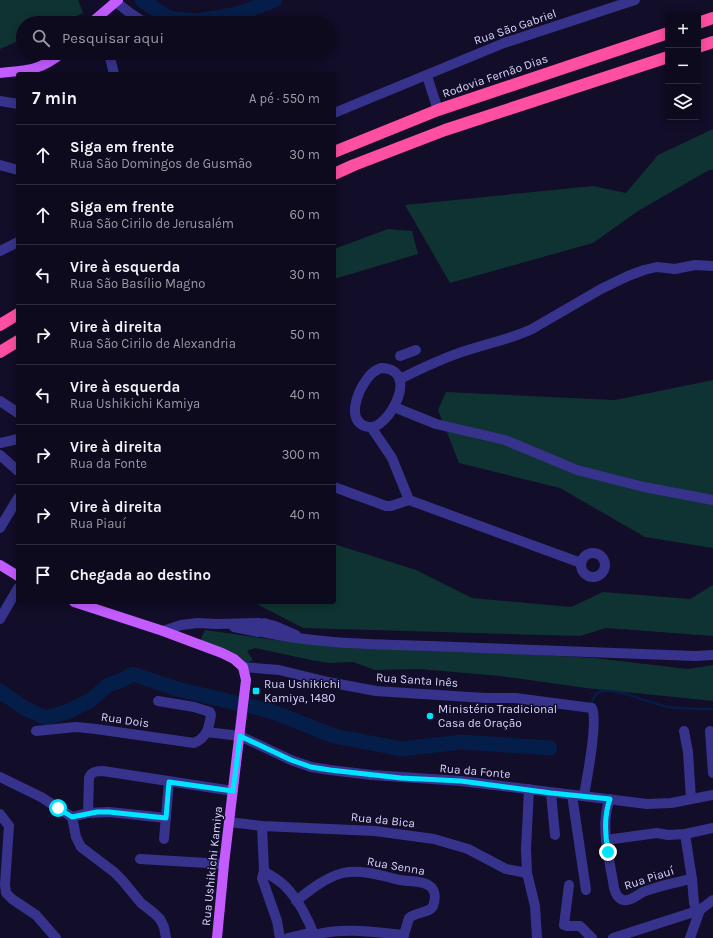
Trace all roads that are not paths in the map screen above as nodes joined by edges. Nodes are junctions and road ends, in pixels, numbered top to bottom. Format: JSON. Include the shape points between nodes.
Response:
{"nodes":[{"id":1,"x":634,"y":0,"type":"edge"},
{"id":2,"x":117,"y":1,"type":"edge"},
{"id":3,"x":104,"y":16,"type":"edge"},
{"id":4,"x":134,"y":16,"type":"edge"},
{"id":5,"x":713,"y":18,"type":"edge"},
{"id":6,"x":701,"y":22,"type":"edge"},
{"id":7,"x":665,"y":34,"type":"edge"},
{"id":8,"x":713,"y":42,"type":"edge"},
{"id":9,"x":701,"y":46,"type":"edge"},
{"id":10,"x":665,"y":58,"type":"edge"},
{"id":11,"x":54,"y":60,"type":"edge"},
{"id":12,"x":111,"y":60,"type":"edge"},
{"id":13,"x":0,"y":72,"type":"edge"},
{"id":14,"x":114,"y":72,"type":"edge"},
{"id":15,"x":427,"y":76,"type":"junction"},
{"id":16,"x":0,"y":101,"type":"edge"},
{"id":17,"x":16,"y":104,"type":"edge"},
{"id":18,"x":438,"y":110,"type":"junction"},
{"id":19,"x":336,"y":112,"type":"edge"},
{"id":20,"x":336,"y":151,"type":"edge"},
{"id":21,"x":0,"y":165,"type":"edge"},
{"id":22,"x":16,"y":169,"type":"edge"},
{"id":23,"x":336,"y":173,"type":"edge"},
{"id":24,"x":16,"y":243,"type":"edge"},
{"id":25,"x":1,"y":249,"type":"edge"},
{"id":26,"x":713,"y":266,"type":"edge"},
{"id":27,"x":16,"y":315,"type":"edge"},
{"id":28,"x":0,"y":325,"type":"edge"},
{"id":29,"x":16,"y":342,"type":"edge"},
{"id":30,"x":416,"y":350,"type":"dead end"},
{"id":31,"x":0,"y":352,"type":"edge"},
{"id":32,"x":400,"y":356,"type":"dead end"},
{"id":33,"x":400,"y":379,"type":"junction"},
{"id":34,"x":0,"y":401,"type":"edge"},
{"id":35,"x":394,"y":407,"type":"junction"},
{"id":36,"x":16,"y":412,"type":"edge"},
{"id":37,"x":372,"y":427,"type":"junction"},
{"id":38,"x":16,"y":439,"type":"edge"},
{"id":39,"x":0,"y":443,"type":"edge"},
{"id":40,"x":0,"y":455,"type":"edge"},
{"id":41,"x":16,"y":469,"type":"edge"},
{"id":42,"x":336,"y":488,"type":"edge"},
{"id":43,"x":409,"y":500,"type":"junction"},
{"id":44,"x":713,"y":500,"type":"edge"},
{"id":45,"x":16,"y":501,"type":"edge"},
{"id":46,"x":0,"y":528,"type":"edge"},
{"id":47,"x":582,"y":563,"type":"dead end"},
{"id":48,"x":0,"y":565,"type":"edge"},
{"id":49,"x":16,"y":575,"type":"edge"},
{"id":50,"x":16,"y":591,"type":"edge"},
{"id":51,"x":80,"y":604,"type":"edge"},
{"id":52,"x":0,"y":619,"type":"edge"},
{"id":53,"x":198,"y":623,"type":"junction"},
{"id":54,"x":163,"y":631,"type":"junction"},
{"id":55,"x":177,"y":636,"type":"junction"},
{"id":56,"x":713,"y":655,"type":"edge"},
{"id":57,"x":242,"y":668,"type":"junction"},
{"id":58,"x":158,"y":701,"type":"dead end"},
{"id":59,"x":36,"y":731,"type":"dead end"},
{"id":60,"x":684,"y":731,"type":"dead end"},
{"id":61,"x":710,"y":731,"type":"dead end"},
{"id":62,"x":207,"y":732,"type":"junction"},
{"id":63,"x":240,"y":736,"type":"junction"},
{"id":64,"x":713,"y":773,"type":"edge"},
{"id":65,"x":0,"y":777,"type":"edge"},
{"id":66,"x":169,"y":782,"type":"junction"},
{"id":67,"x":529,"y":789,"type":"junction"},
{"id":68,"x":233,"y":791,"type":"junction"},
{"id":69,"x":551,"y":793,"type":"junction"},
{"id":70,"x":572,"y":795,"type":"junction"},
{"id":71,"x":713,"y":795,"type":"edge"},
{"id":72,"x":584,"y":796,"type":"junction"},
{"id":73,"x":610,"y":799,"type":"junction"},
{"id":74,"x":690,"y":799,"type":"junction"},
{"id":75,"x":88,"y":813,"type":"junction"},
{"id":76,"x":0,"y":814,"type":"edge"},
{"id":77,"x":72,"y":817,"type":"junction"},
{"id":78,"x":166,"y":818,"type":"junction"},
{"id":79,"x":229,"y":822,"type":"junction"},
{"id":80,"x":5,"y":825,"type":"edge"},
{"id":81,"x":262,"y":826,"type":"junction"},
{"id":82,"x":713,"y":828,"type":"edge"},
{"id":83,"x":685,"y":834,"type":"junction"},
{"id":84,"x":555,"y":835,"type":"dead end"},
{"id":85,"x":164,"y":839,"type":"dead end"},
{"id":86,"x":606,"y":840,"type":"junction"},
{"id":87,"x":140,"y":859,"type":"dead end"},
{"id":88,"x":224,"y":864,"type":"junction"},
{"id":89,"x":264,"y":871,"type":"junction"},
{"id":90,"x":527,"y":873,"type":"junction"},
{"id":91,"x":692,"y":879,"type":"junction"},
{"id":92,"x":569,"y":885,"type":"dead end"},
{"id":93,"x":586,"y":890,"type":"dead end"},
{"id":94,"x":713,"y":900,"type":"edge"},
{"id":95,"x":296,"y":901,"type":"junction"},
{"id":96,"x":698,"y":910,"type":"junction"},
{"id":97,"x":314,"y":935,"type":"edge"},
{"id":98,"x":404,"y":937,"type":"edge"},
{"id":99,"x":56,"y":938,"type":"edge"},
{"id":100,"x":166,"y":938,"type":"edge"},
{"id":101,"x":217,"y":938,"type":"edge"},
{"id":102,"x":280,"y":938,"type":"edge"},
{"id":103,"x":288,"y":938,"type":"edge"},
{"id":104,"x":537,"y":938,"type":"edge"},
{"id":105,"x":592,"y":938,"type":"edge"},
{"id":106,"x":613,"y":938,"type":"edge"},
{"id":107,"x":690,"y":938,"type":"edge"}],
"edges":[{"from":1,"to":15,"type":"street","name":"Rua São Gabriel","via":[[504,44]]},
{"from":2,"to":3,"type":"main road"},
{"from":2,"to":4,"type":"street"},
{"from":5,"to":6,"type":"highway"},
{"from":7,"to":18,"type":"highway","name":"Rodovia Fernão Dias"},
{"from":8,"to":9,"type":"highway"},
{"from":10,"to":23,"type":"highway","via":[[445,130]]},
{"from":11,"to":13,"type":"main road","via":[[35,69]]},
{"from":12,"to":14,"type":"street"},
{"from":15,"to":18,"type":"street"},
{"from":15,"to":19,"type":"street","name":"Rua São Gabriel"},
{"from":16,"to":17,"type":"street"},
{"from":18,"to":20,"type":"highway","name":"Rodovia Fernão Dias"},
{"from":21,"to":22,"type":"street"},
{"from":24,"to":25,"type":"street"},
{"from":26,"to":33,"type":"street","via":[[695,265],[675,269],[657,267],[644,270],[601,289],[526,332],[467,350]]},
{"from":27,"to":28,"type":"highway"},
{"from":29,"to":31,"type":"highway"},
{"from":30,"to":32,"type":"street"},
{"from":33,"to":35,"type":"street"},
{"from":33,"to":37,"type":"street","via":[[390,368],[382,368],[374,371],[361,388],[355,401],[356,418],[361,424]]},
{"from":34,"to":36,"type":"street"},
{"from":35,"to":37,"type":"street","via":[[384,420]]},
{"from":35,"to":44,"type":"street","via":[[436,424],[505,440],[577,470],[644,487]]},
{"from":37,"to":43,"type":"street","via":[[392,458]]},
{"from":38,"to":39,"type":"street"},
{"from":40,"to":41,"type":"street"},
{"from":42,"to":43,"type":"street","via":[[386,506]]},
{"from":43,"to":47,"type":"street"},
{"from":45,"to":46,"type":"street"},
{"from":48,"to":49,"type":"main road"},
{"from":50,"to":52,"type":"street"},
{"from":51,"to":54,"type":"main road"},
{"from":53,"to":54,"type":"street"},
{"from":53,"to":55,"type":"street"},
{"from":53,"to":56,"type":"street","via":[[278,627],[301,638],[332,642],[549,652]]},
{"from":54,"to":55,"type":"main road"},
{"from":55,"to":57,"type":"main road","via":[[222,653],[234,659]]},
{"from":57,"to":63,"type":"main road","name":"Rua Ushikichi Kamiya","via":[[246,680]]},
{"from":57,"to":72,"type":"street","name":"Rua Santa Inês","via":[[279,670],[376,691],[515,698],[592,708],[593,725]]},
{"from":58,"to":62,"type":"street","via":[[210,712]]},
{"from":59,"to":62,"type":"street","name":"Rua Dois","via":[[76,727],[194,742]]},
{"from":60,"to":74,"type":"street","via":[[688,752]]},
{"from":61,"to":64,"type":"street"},
{"from":62,"to":63,"type":"street","name":"Rua da Fonte"},
{"from":63,"to":67,"type":"street","name":"Rua da Fonte","via":[[311,767]]},
{"from":63,"to":68,"type":"main road","name":"Rua Ushikichi Kamiya"},
{"from":65,"to":77,"type":"street"},
{"from":66,"to":68,"type":"street"},
{"from":66,"to":75,"type":"street","via":[[103,771],[92,773],[89,778]]},
{"from":66,"to":78,"type":"street"},
{"from":67,"to":69,"type":"street","name":"Rua da Fonte"},
{"from":67,"to":90,"type":"street"},
{"from":68,"to":79,"type":"main road","name":"Rua Ushikichi Kamiya"},
{"from":69,"to":70,"type":"street","name":"Rua da Fonte"},
{"from":69,"to":84,"type":"street"},
{"from":70,"to":72,"type":"street","name":"Rua da Fonte"},
{"from":70,"to":93,"type":"street"},
{"from":71,"to":74,"type":"street","name":"Rua da Fonte"},
{"from":72,"to":73,"type":"street","name":"Rua da Fonte"},
{"from":73,"to":74,"type":"street","name":"Rua da Fonte","via":[[647,804]]},
{"from":73,"to":86,"type":"street","name":"Rua Piauí"},
{"from":75,"to":77,"type":"street"},
{"from":75,"to":78,"type":"street","via":[[109,812]]},
{"from":76,"to":80,"type":"street"},
{"from":77,"to":100,"type":"street","via":[[81,847],[122,880],[141,903],[160,919]]},
{"from":78,"to":85,"type":"street"},
{"from":79,"to":81,"type":"street","name":"Rua da Bica"},
{"from":79,"to":88,"type":"main road","name":"Rua Ushikichi Kamiya"},
{"from":80,"to":99,"type":"street","via":[[6,893],[36,915]]},
{"from":81,"to":89,"type":"street"},
{"from":81,"to":90,"type":"street","name":"Rua da Bica","via":[[375,831],[434,839],[468,850],[506,869]]},
{"from":82,"to":83,"type":"street"},
{"from":83,"to":86,"type":"street","via":[[657,833]]},
{"from":83,"to":91,"type":"street"},
{"from":86,"to":91,"type":"street","name":"Rua Piauí","via":[[614,888],[620,899],[629,899],[645,891]]},
{"from":87,"to":88,"type":"street"},
{"from":88,"to":101,"type":"main road","name":"Rua Ushikichi Kamiya"},
{"from":89,"to":95,"type":"street","via":[[286,887]]},
{"from":89,"to":102,"type":"street","via":[[263,880]]},
{"from":90,"to":104,"type":"street","via":[[535,906]]},
{"from":91,"to":96,"type":"street","via":[[694,904]]},
{"from":92,"to":105,"type":"street","via":[[564,925],[580,926]]},
{"from":94,"to":96,"type":"street"},
{"from":95,"to":97,"type":"street"},
{"from":95,"to":98,"type":"street","name":"Rua Senna","via":[[336,875],[350,872],[378,874],[423,883],[435,893],[434,905],[409,918]]},
{"from":96,"to":106,"type":"street"},
{"from":96,"to":107,"type":"street"},
{"from":97,"to":98,"type":"street","via":[[344,930]]},
{"from":97,"to":103,"type":"street"}]}
